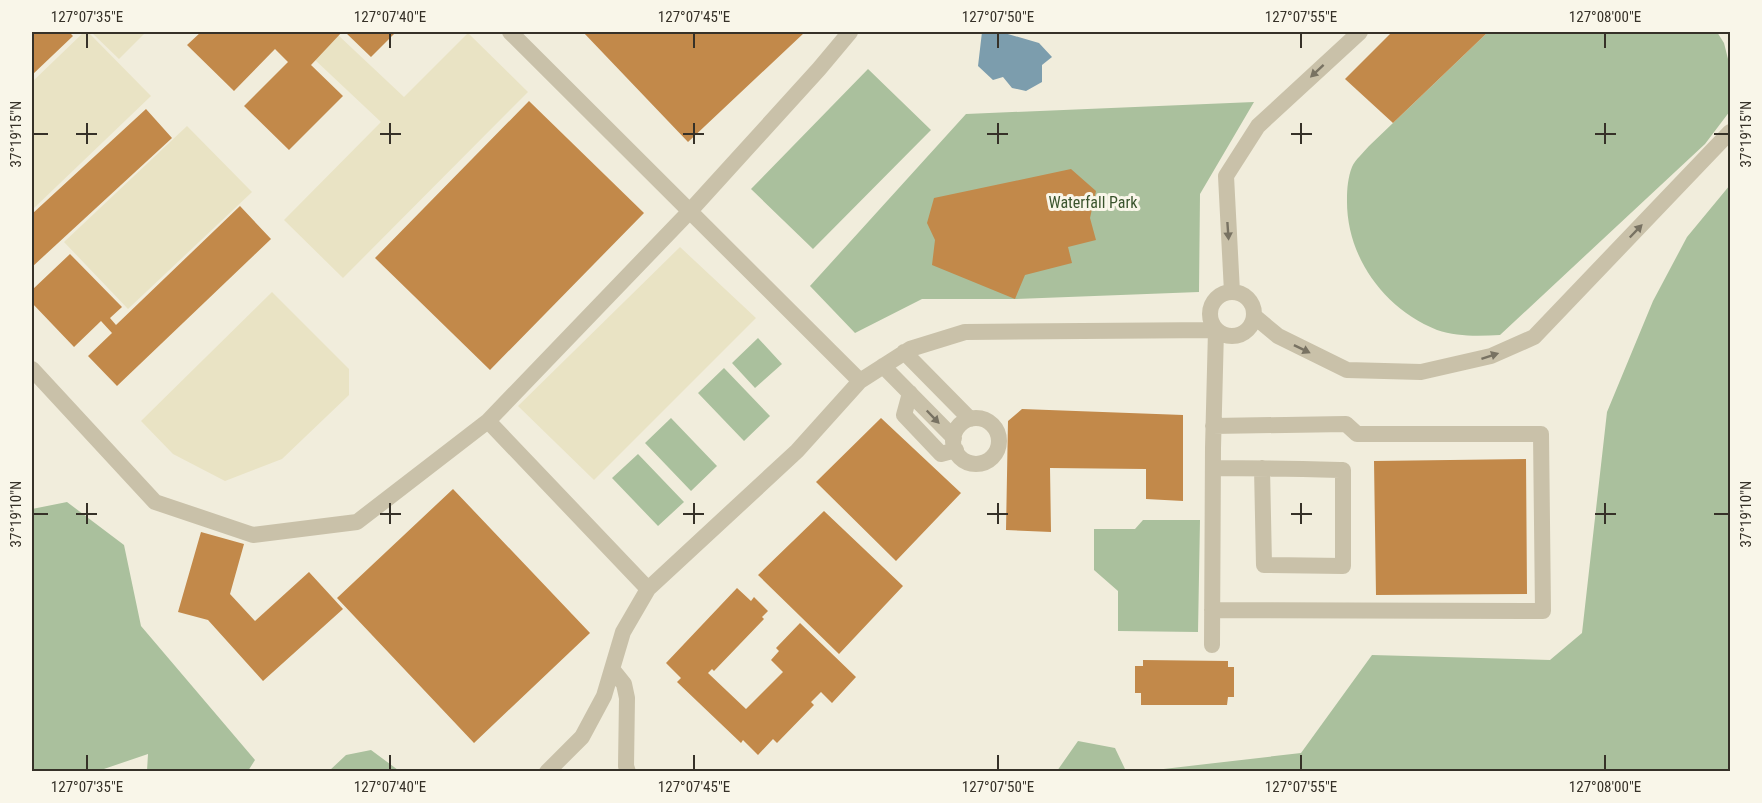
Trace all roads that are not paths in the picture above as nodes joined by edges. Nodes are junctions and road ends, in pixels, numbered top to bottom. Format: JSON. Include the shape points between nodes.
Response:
{"nodes":[{"id":1,"x":510,"y":32,"type":"edge"},
{"id":2,"x":850,"y":32,"type":"edge"},
{"id":3,"x":1360,"y":32,"type":"edge"},
{"id":4,"x":1731,"y":132,"type":"edge"},
{"id":5,"x":690,"y":211,"type":"junction"},
{"id":6,"x":1232,"y":292,"type":"junction"},
{"id":7,"x":1254,"y":316,"type":"junction"},
{"id":8,"x":1216,"y":330,"type":"junction"},
{"id":9,"x":904,"y":352,"type":"junction"},
{"id":10,"x":883,"y":366,"type":"junction"},
{"id":11,"x":32,"y":369,"type":"edge"},
{"id":12,"x":860,"y":381,"type":"junction"},
{"id":13,"x":970,"y":419,"type":"junction"},
{"id":14,"x":488,"y":421,"type":"junction"},
{"id":15,"x":1213,"y":426,"type":"junction"},
{"id":16,"x":955,"y":444,"type":"junction"},
{"id":17,"x":1213,"y":468,"type":"junction"},
{"id":18,"x":1262,"y":468,"type":"junction"},
{"id":19,"x":648,"y":589,"type":"junction"},
{"id":20,"x":1212,"y":610,"type":"junction"},
{"id":21,"x":1212,"y":645,"type":"dead end"},
{"id":22,"x":612,"y":669,"type":"junction"},
{"id":23,"x":547,"y":771,"type":"edge"},
{"id":24,"x":628,"y":771,"type":"edge"}],
"edges":[{"from":1,"to":5,"type":"lane"},
{"from":2,"to":5,"type":"lane"},
{"from":3,"to":6,"type":"lane","one_way":true,"via":[[1257,126],[1226,176]]},
{"from":7,"to":4,"type":"lane","one_way":true,"via":[[1278,336],[1347,370],[1422,372],[1491,357],[1534,337]]},
{"from":5,"to":12,"type":"lane"},
{"from":5,"to":14,"type":"lane"},
{"from":6,"to":7,"type":"lane","via":[[1251,302]]},
{"from":6,"to":8,"type":"lane","via":[[1218,297],[1210,309]]},
{"from":7,"to":8,"type":"lane","via":[[1243,333],[1229,336]]},
{"from":8,"to":9,"type":"lane","via":[[965,332]]},
{"from":8,"to":15,"type":"lane"},
{"from":9,"to":10,"type":"lane"},
{"from":9,"to":13,"type":"lane"},
{"from":10,"to":12,"type":"lane"},
{"from":10,"to":16,"type":"lane","one_way":true},
{"from":11,"to":14,"type":"lane","via":[[155,502],[253,535],[357,522]]},
{"from":12,"to":19,"type":"lane","via":[[797,451]]},
{"from":13,"to":16,"type":"lane","via":[[959,426]]},
{"from":13,"to":16,"type":"lane","via":[[985,419],[996,429],[997,450],[987,461],[973,463],[960,456]]},
{"from":14,"to":19,"type":"lane"},
{"from":15,"to":17,"type":"lane"},
{"from":15,"to":20,"type":"lane","via":[[1346,424],[1357,434],[1541,434],[1543,611]]},
{"from":17,"to":18,"type":"lane"},
{"from":17,"to":20,"type":"lane"},
{"from":18,"to":18,"type":"lane","via":[[1343,470],[1343,566],[1264,565]]},
{"from":19,"to":22,"type":"lane","via":[[623,632]]},
{"from":20,"to":21,"type":"lane"},
{"from":22,"to":23,"type":"lane","via":[[604,696],[582,737]]},
{"from":22,"to":24,"type":"lane","via":[[624,684],[627,698]]}]}
